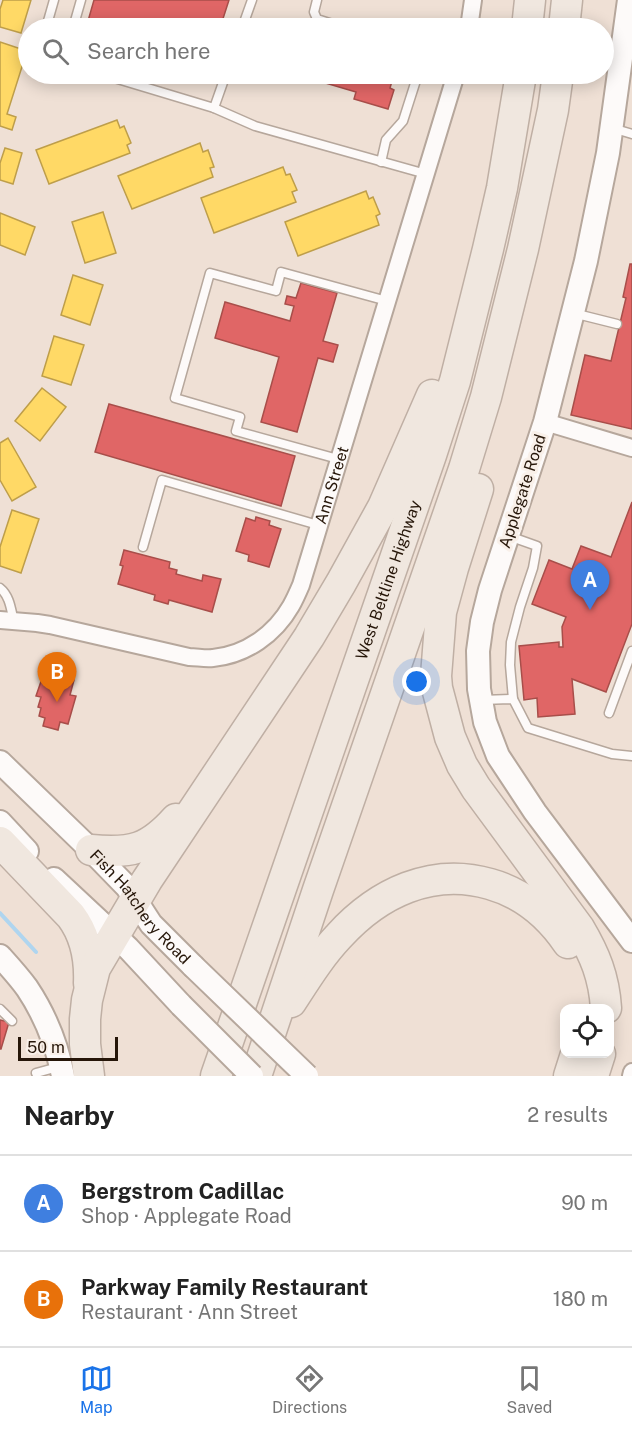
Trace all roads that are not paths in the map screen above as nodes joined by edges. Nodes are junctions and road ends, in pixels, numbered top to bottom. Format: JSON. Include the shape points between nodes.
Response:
{"nodes":[{"id":1,"x":54,"y":0,"type":"edge"},
{"id":2,"x":81,"y":0,"type":"edge"},
{"id":3,"x":252,"y":0,"type":"edge"},
{"id":4,"x":317,"y":0,"type":"edge"},
{"id":5,"x":473,"y":0,"type":"edge"},
{"id":6,"x":530,"y":0,"type":"edge"},
{"id":7,"x":567,"y":0,"type":"edge"},
{"id":8,"x":628,"y":0,"type":"edge"},
{"id":9,"x":49,"y":18,"type":"edge"},
{"id":10,"x":76,"y":18,"type":"edge"},
{"id":11,"x":246,"y":18,"type":"edge"},
{"id":12,"x":317,"y":18,"type":"edge"},
{"id":13,"x":470,"y":18,"type":"edge"},
{"id":14,"x":528,"y":18,"type":"edge"},
{"id":15,"x":565,"y":18,"type":"edge"},
{"id":16,"x":628,"y":39,"type":"edge"},
{"id":17,"x":134,"y":84,"type":"edge"},
{"id":18,"x":222,"y":84,"type":"edge"},
{"id":19,"x":415,"y":84,"type":"edge"},
{"id":20,"x":453,"y":84,"type":"edge"},
{"id":21,"x":519,"y":84,"type":"edge"},
{"id":22,"x":557,"y":84,"type":"edge"},
{"id":23,"x":214,"y":108,"type":"junction"},
{"id":24,"x":553,"y":110,"type":"junction"},
{"id":25,"x":622,"y":131,"type":"edge"},
{"id":26,"x":381,"y":162,"type":"junction"},
{"id":27,"x":426,"y":174,"type":"junction"},
{"id":28,"x":502,"y":188,"type":"junction"},
{"id":29,"x":387,"y":302,"type":"junction"},
{"id":30,"x":573,"y":313,"type":"junction"},
{"id":31,"x":617,"y":324,"type":"dead end"},
{"id":32,"x":545,"y":422,"type":"junction"},
{"id":33,"x":632,"y":448,"type":"edge"},
{"id":34,"x":339,"y":459,"type":"junction"},
{"id":35,"x":318,"y":525,"type":"junction"},
{"id":36,"x":508,"y":536,"type":"junction"},
{"id":37,"x":143,"y":547,"type":"dead end"},
{"id":38,"x":0,"y":588,"type":"edge"},
{"id":39,"x":5,"y":623,"type":"edge"},
{"id":40,"x":632,"y":651,"type":"edge"},
{"id":41,"x":513,"y":699,"type":"junction"},
{"id":42,"x":481,"y":700,"type":"junction"},
{"id":43,"x":609,"y":712,"type":"dead end"},
{"id":44,"x":256,"y":717,"type":"junction"},
{"id":45,"x":632,"y":756,"type":"edge"},
{"id":46,"x":0,"y":762,"type":"edge"},
{"id":47,"x":0,"y":822,"type":"edge"},
{"id":48,"x":0,"y":842,"type":"edge"},
{"id":49,"x":91,"y":850,"type":"junction"},
{"id":50,"x":136,"y":901,"type":"junction"},
{"id":51,"x":115,"y":936,"type":"junction"},
{"id":52,"x":632,"y":941,"type":"edge"},
{"id":53,"x":0,"y":956,"type":"edge"},
{"id":54,"x":87,"y":1000,"type":"junction"},
{"id":55,"x":585,"y":1004,"type":"edge"},
{"id":56,"x":606,"y":1004,"type":"edge"},
{"id":57,"x":0,"y":1009,"type":"edge"},
{"id":58,"x":12,"y":1020,"type":"dead end"},
{"id":59,"x":269,"y":1038,"type":"junction"},
{"id":60,"x":574,"y":1058,"type":"edge"},
{"id":61,"x":598,"y":1058,"type":"edge"},
{"id":62,"x":62,"y":1071,"type":"edge"},
{"id":63,"x":632,"y":1072,"type":"edge"},
{"id":64,"x":36,"y":1073,"type":"dead end"},
{"id":65,"x":89,"y":1076,"type":"edge"},
{"id":66,"x":216,"y":1076,"type":"edge"},
{"id":67,"x":254,"y":1076,"type":"edge"},
{"id":68,"x":307,"y":1076,"type":"edge"},
{"id":69,"x":569,"y":1076,"type":"edge"},
{"id":70,"x":593,"y":1076,"type":"edge"},
{"id":71,"x":631,"y":1076,"type":"edge"}],
"edges":[{"from":1,"to":9,"type":"lane"},
{"from":2,"to":10,"type":"lane"},
{"from":3,"to":11,"type":"lane"},
{"from":4,"to":12,"type":"lane"},
{"from":5,"to":13,"type":"street"},
{"from":6,"to":14,"type":"highway"},
{"from":7,"to":15,"type":"highway"},
{"from":8,"to":16,"type":"street","name":"Applegate Road"},
{"from":16,"to":25,"type":"street","name":"Applegate Road"},
{"from":17,"to":23,"type":"lane"},
{"from":18,"to":23,"type":"lane"},
{"from":19,"to":26,"type":"lane","via":[[403,122],[386,140]]},
{"from":20,"to":27,"type":"street","name":"Ann Street"},
{"from":21,"to":28,"type":"highway","name":"West Beltline Highway"},
{"from":22,"to":24,"type":"highway"},
{"from":23,"to":26,"type":"lane","via":[[255,126]]},
{"from":24,"to":56,"type":"highway","via":[[523,324],[441,612],[436,676],[450,737],[462,765],[579,928],[601,972]]},
{"from":24,"to":59,"type":"highway","via":[[486,397]]},
{"from":25,"to":30,"type":"street","name":"Applegate Road","via":[[608,153]]},
{"from":26,"to":27,"type":"lane"},
{"from":27,"to":29,"type":"street","name":"Ann Street"},
{"from":28,"to":44,"type":"highway","via":[[431,398],[395,483],[331,601]]},
{"from":28,"to":66,"type":"highway","name":"West Beltline Highway","via":[[455,381]]},
{"from":29,"to":34,"type":"street","name":"Ann Street"},
{"from":29,"to":34,"type":"lane","via":[[281,272],[276,291],[210,273],[175,398],[240,417],[236,431]]},
{"from":30,"to":31,"type":"lane"},
{"from":30,"to":32,"type":"street","name":"Applegate Road"},
{"from":32,"to":33,"type":"street"},
{"from":32,"to":36,"type":"street","name":"Applegate Road"},
{"from":34,"to":35,"type":"street","name":"Ann Street"},
{"from":35,"to":37,"type":"lane","via":[[162,480]]},
{"from":35,"to":39,"type":"street","name":"Ann Street","via":[[300,585],[280,622],[265,637],[229,655],[189,657],[50,625]]},
{"from":36,"to":41,"type":"lane","via":[[537,546],[511,642]]},
{"from":36,"to":42,"type":"street","name":"Applegate Road","via":[[482,622],[478,651]]},
{"from":38,"to":39,"type":"lane","via":[[10,604]]},
{"from":40,"to":43,"type":"lane"},
{"from":41,"to":42,"type":"lane"},
{"from":41,"to":45,"type":"lane","via":[[528,728],[612,754]]},
{"from":42,"to":52,"type":"street","name":"Applegate Road","via":[[498,756]]},
{"from":44,"to":49,"type":"highway","via":[[162,835],[134,849]]},
{"from":44,"to":50,"type":"highway"},
{"from":46,"to":49,"type":"street","name":"Fish Hatchery Road"},
{"from":47,"to":51,"type":"street"},
{"from":48,"to":54,"type":"highway","via":[[77,925],[88,956]]},
{"from":49,"to":50,"type":"street","name":"Fish Hatchery Road"},
{"from":50,"to":51,"type":"highway"},
{"from":50,"to":68,"type":"street","name":"Fish Hatchery Road","bridge":true,"via":[[151,924]]},
{"from":51,"to":54,"type":"highway","via":[[95,968]]},
{"from":51,"to":67,"type":"street","bridge":true},
{"from":53,"to":62,"type":"street","via":[[41,1012]]},
{"from":54,"to":65,"type":"highway","via":[[85,1044]]},
{"from":55,"to":59,"type":"highway","via":[[582,974],[572,949],[543,913],[503,888],[481,881],[439,879],[403,888],[381,900],[340,934],[309,974]]},
{"from":57,"to":58,"type":"lane"},
{"from":59,"to":67,"type":"highway"},
{"from":60,"to":69,"type":"highway"},
{"from":61,"to":70,"type":"highway"},
{"from":62,"to":64,"type":"lane"},
{"from":63,"to":71,"type":"street"}]}
